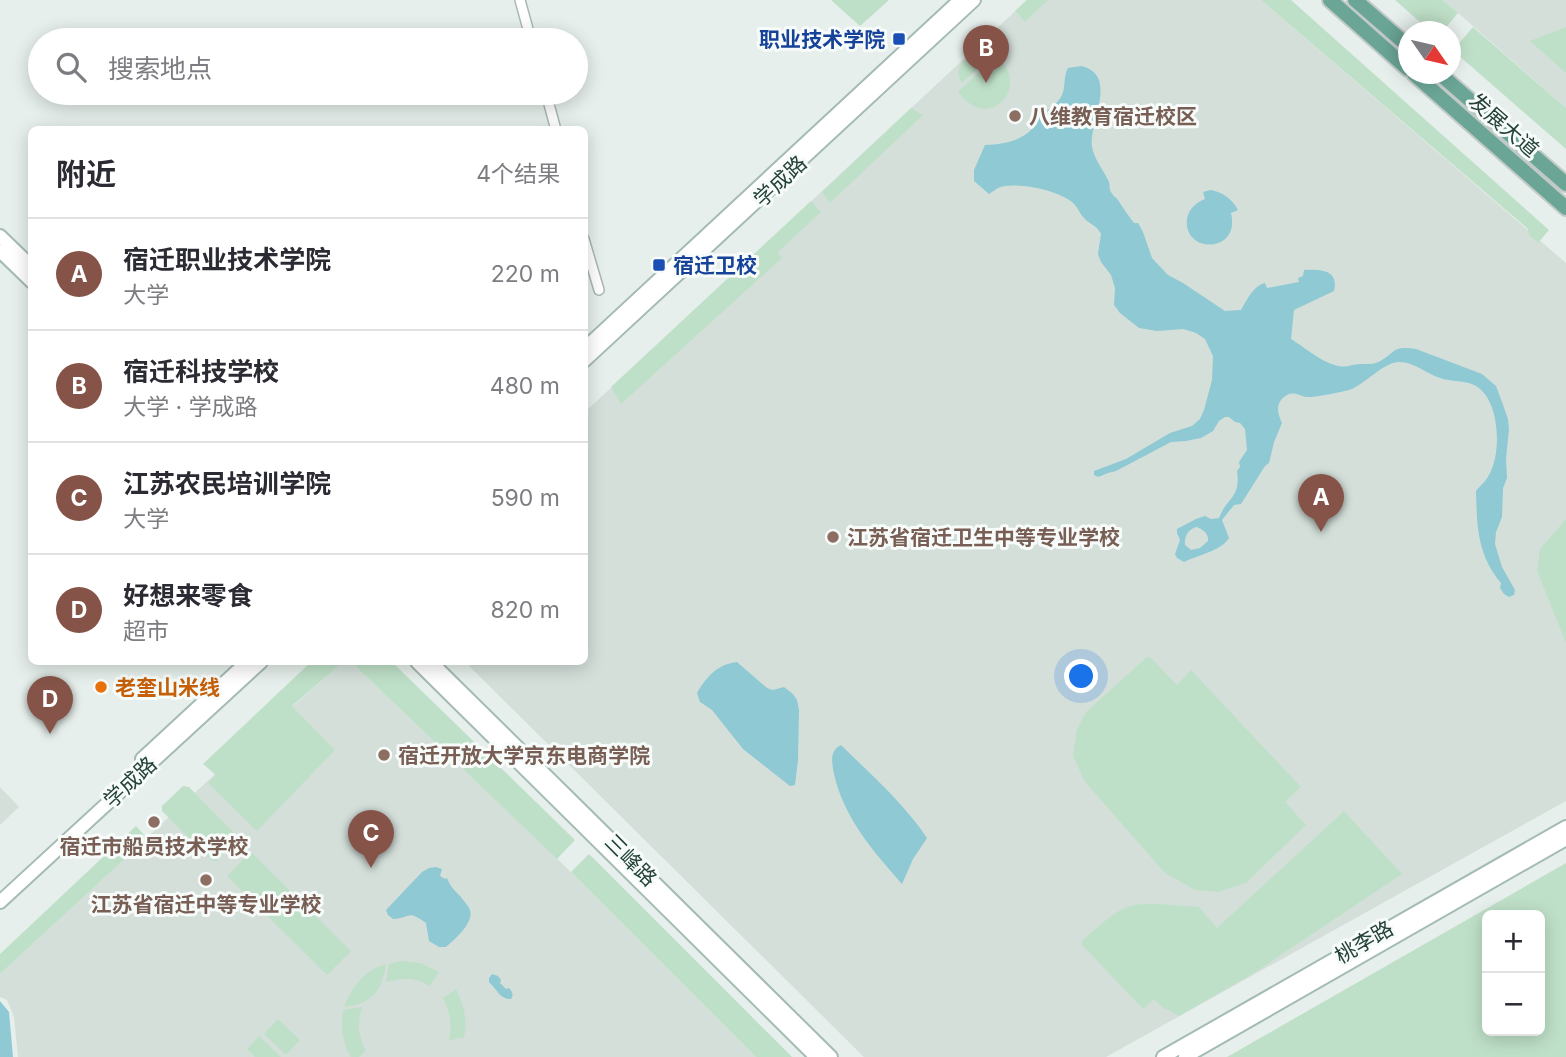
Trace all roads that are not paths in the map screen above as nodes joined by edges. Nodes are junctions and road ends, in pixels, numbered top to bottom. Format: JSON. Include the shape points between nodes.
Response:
{"nodes":[{"id":1,"x":520,"y":0,"type":"edge"},
{"id":2,"x":960,"y":0,"type":"edge"},
{"id":3,"x":974,"y":0,"type":"edge"},
{"id":4,"x":1330,"y":0,"type":"edge"},
{"id":5,"x":1355,"y":0,"type":"edge"},
{"id":6,"x":528,"y":28,"type":"edge"},
{"id":7,"x":1398,"y":37,"type":"edge"},
{"id":8,"x":1398,"y":59,"type":"edge"},
{"id":9,"x":1424,"y":84,"type":"edge"},
{"id":10,"x":1451,"y":84,"type":"edge"},
{"id":11,"x":549,"y":105,"type":"edge"},
{"id":12,"x":555,"y":126,"type":"edge"},
{"id":13,"x":1566,"y":184,"type":"edge"},
{"id":14,"x":1566,"y":208,"type":"edge"},
{"id":15,"x":0,"y":236,"type":"edge"},
{"id":16,"x":0,"y":251,"type":"edge"},
{"id":17,"x":588,"y":253,"type":"edge"},
{"id":18,"x":28,"y":263,"type":"edge"},
{"id":19,"x":28,"y":278,"type":"edge"},
{"id":20,"x":599,"y":290,"type":"dead end"},
{"id":21,"x":588,"y":345,"type":"edge"},
{"id":22,"x":588,"y":357,"type":"edge"},
{"id":23,"x":244,"y":665,"type":"edge"},
{"id":24,"x":258,"y":665,"type":"edge"},
{"id":25,"x":420,"y":665,"type":"edge"},
{"id":26,"x":435,"y":665,"type":"edge"},
{"id":27,"x":1566,"y":827,"type":"edge"},
{"id":28,"x":1566,"y":839,"type":"edge"},
{"id":29,"x":0,"y":891,"type":"edge"},
{"id":30,"x":0,"y":902,"type":"edge"},
{"id":31,"x":816,"y":1057,"type":"edge"},
{"id":32,"x":831,"y":1057,"type":"edge"},
{"id":33,"x":1163,"y":1057,"type":"edge"},
{"id":34,"x":1185,"y":1057,"type":"edge"}],
"edges":[{"from":1,"to":6,"type":"street"},
{"from":2,"to":21,"type":"main road","name":"学成路"},
{"from":3,"to":22,"type":"main road","name":"学成路"},
{"from":4,"to":8,"type":"main road"},
{"from":5,"to":7,"type":"main road"},
{"from":9,"to":14,"type":"main road","name":"发展大道"},
{"from":10,"to":13,"type":"main road","name":"发展大道"},
{"from":11,"to":12,"type":"street"},
{"from":15,"to":18,"type":"main road"},
{"from":16,"to":19,"type":"main road"},
{"from":17,"to":20,"type":"street"},
{"from":23,"to":29,"type":"main road","name":"学成路"},
{"from":24,"to":30,"type":"main road","name":"学成路"},
{"from":25,"to":31,"type":"main road","name":"三峰路"},
{"from":26,"to":32,"type":"main road","name":"三峰路"},
{"from":27,"to":33,"type":"main road","name":"桃李路"},
{"from":28,"to":34,"type":"main road","name":"桃李路"}]}
